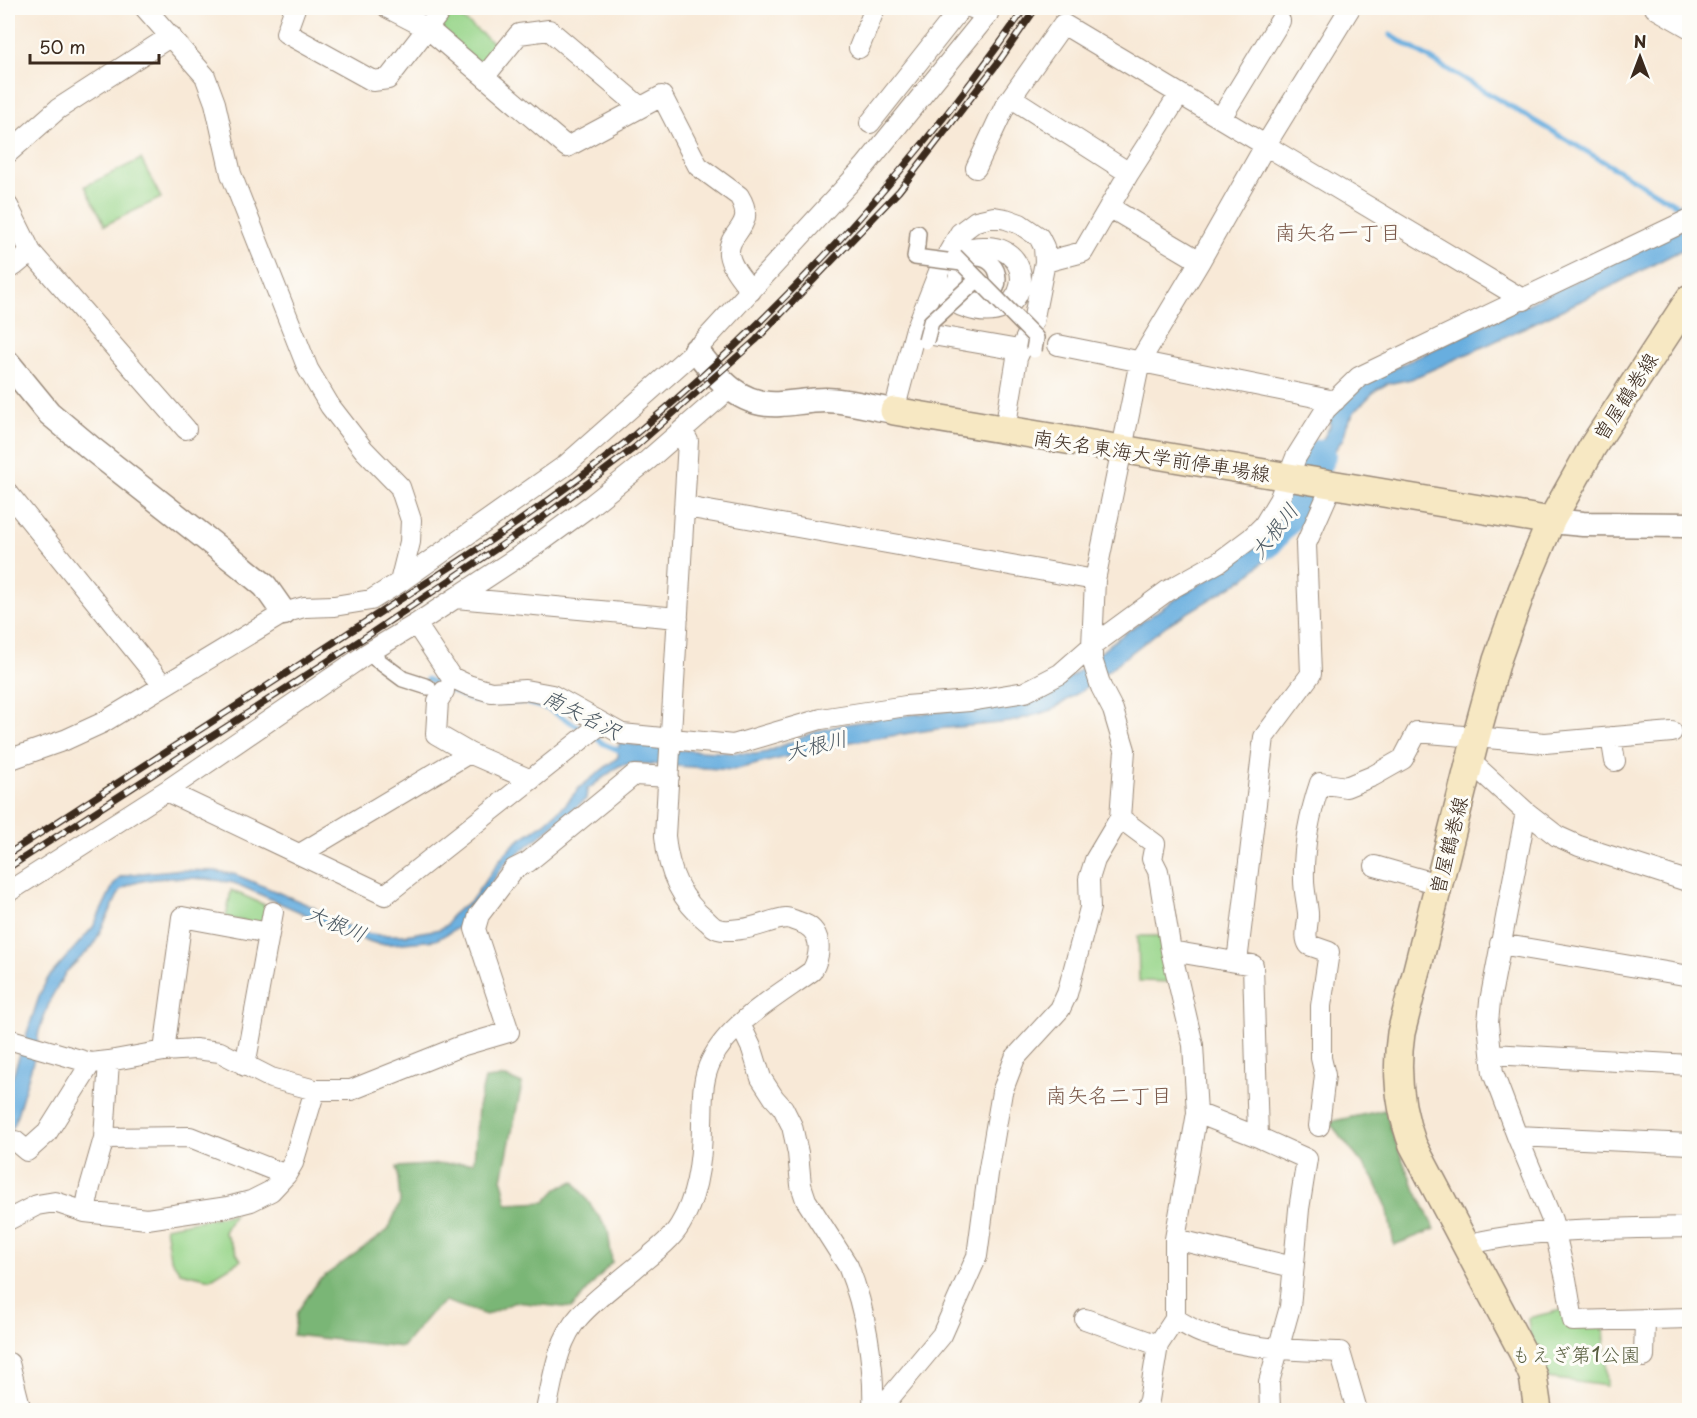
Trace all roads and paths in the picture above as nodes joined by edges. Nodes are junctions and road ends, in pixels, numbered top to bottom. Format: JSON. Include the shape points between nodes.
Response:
{"nodes":[{"id":1,"x":145,"y":8,"type":"edge"},
{"id":2,"x":295,"y":8,"type":"edge"},
{"id":3,"x":388,"y":8,"type":"edge"},
{"id":4,"x":443,"y":8,"type":"edge"},
{"id":5,"x":875,"y":8,"type":"edge"},
{"id":6,"x":961,"y":8,"type":"edge"},
{"id":7,"x":1350,"y":8,"type":"edge"},
{"id":8,"x":1655,"y":8,"type":"edge"},
{"id":9,"x":984,"y":10,"type":"edge"},
{"id":10,"x":1280,"y":21,"type":"dead end"},
{"id":11,"x":427,"y":28,"type":"junction"},
{"id":12,"x":1689,"y":28,"type":"edge"},
{"id":13,"x":171,"y":36,"type":"junction"},
{"id":14,"x":859,"y":48,"type":"dead end"},
{"id":15,"x":485,"y":76,"type":"junction"},
{"id":16,"x":1179,"y":95,"type":"junction"},
{"id":17,"x":1012,"y":98,"type":"junction"},
{"id":18,"x":640,"y":107,"type":"junction"},
{"id":19,"x":1221,"y":118,"type":"junction"},
{"id":20,"x":870,"y":123,"type":"dead end"},
{"id":21,"x":1265,"y":146,"type":"junction"},
{"id":22,"x":8,"y":153,"type":"edge"},
{"id":23,"x":976,"y":168,"type":"dead end"},
{"id":24,"x":1129,"y":173,"type":"junction"},
{"id":25,"x":8,"y":206,"type":"edge"},
{"id":26,"x":1109,"y":207,"type":"junction"},
{"id":27,"x":1689,"y":219,"type":"edge"},
{"id":28,"x":918,"y":233,"type":"dead end"},
{"id":29,"x":31,"y":252,"type":"junction"},
{"id":30,"x":1200,"y":261,"type":"junction"},
{"id":31,"x":1044,"y":262,"type":"junction"},
{"id":32,"x":949,"y":265,"type":"junction"},
{"id":33,"x":14,"y":266,"type":"dead end"},
{"id":34,"x":978,"y":279,"type":"junction"},
{"id":35,"x":751,"y":291,"type":"junction"},
{"id":36,"x":992,"y":293,"type":"junction"},
{"id":37,"x":962,"y":294,"type":"junction"},
{"id":38,"x":1689,"y":298,"type":"edge"},
{"id":39,"x":1524,"y":300,"type":"junction"},
{"id":40,"x":920,"y":337,"type":"junction"},
{"id":41,"x":1038,"y":344,"type":"junction"},
{"id":42,"x":696,"y":350,"type":"junction"},
{"id":43,"x":1140,"y":361,"type":"junction"},
{"id":44,"x":10,"y":370,"type":"edge"},
{"id":45,"x":729,"y":389,"type":"junction"},
{"id":46,"x":1335,"y":401,"type":"junction"},
{"id":47,"x":894,"y":411,"type":"junction"},
{"id":48,"x":186,"y":429,"type":"dead end"},
{"id":49,"x":682,"y":430,"type":"junction"},
{"id":50,"x":1005,"y":430,"type":"junction"},
{"id":51,"x":1121,"y":450,"type":"junction"},
{"id":52,"x":1289,"y":477,"type":"junction"},
{"id":53,"x":1328,"y":484,"type":"junction"},
{"id":54,"x":8,"y":494,"type":"edge"},
{"id":55,"x":686,"y":507,"type":"junction"},
{"id":56,"x":1551,"y":521,"type":"junction"},
{"id":57,"x":1689,"y":525,"type":"edge"},
{"id":58,"x":1095,"y":580,"type":"junction"},
{"id":59,"x":400,"y":582,"type":"junction"},
{"id":60,"x":456,"y":598,"type":"junction"},
{"id":61,"x":284,"y":612,"type":"junction"},
{"id":62,"x":678,"y":618,"type":"junction"},
{"id":63,"x":416,"y":624,"type":"junction"},
{"id":64,"x":368,"y":653,"type":"junction"},
{"id":65,"x":1092,"y":653,"type":"junction"},
{"id":66,"x":163,"y":685,"type":"junction"},
{"id":67,"x":436,"y":689,"type":"joint"},
{"id":68,"x":601,"y":724,"type":"junction"},
{"id":69,"x":1672,"y":732,"type":"dead end"},
{"id":70,"x":1611,"y":737,"type":"junction"},
{"id":71,"x":671,"y":741,"type":"junction"},
{"id":72,"x":1473,"y":749,"type":"junction"},
{"id":73,"x":468,"y":753,"type":"junction"},
{"id":74,"x":8,"y":760,"type":"edge"},
{"id":75,"x":1615,"y":761,"type":"dead end"},
{"id":76,"x":669,"y":773,"type":"junction"},
{"id":77,"x":531,"y":780,"type":"junction"},
{"id":78,"x":166,"y":791,"type":"junction"},
{"id":79,"x":1526,"y":812,"type":"junction"},
{"id":80,"x":1120,"y":818,"type":"junction"},
{"id":81,"x":300,"y":854,"type":"junction"},
{"id":82,"x":1375,"y":867,"type":"dead end"},
{"id":83,"x":1689,"y":882,"type":"edge"},
{"id":84,"x":1438,"y":884,"type":"junction"},
{"id":85,"x":8,"y":892,"type":"edge"},
{"id":86,"x":273,"y":912,"type":"dead end"},
{"id":87,"x":269,"y":933,"type":"junction"},
{"id":88,"x":1500,"y":944,"type":"junction"},
{"id":89,"x":1171,"y":951,"type":"junction"},
{"id":90,"x":1237,"y":962,"type":"junction"},
{"id":91,"x":1689,"y":976,"type":"edge"},
{"id":92,"x":740,"y":1024,"type":"junction"},
{"id":93,"x":11,"y":1040,"type":"edge"},
{"id":94,"x":164,"y":1051,"type":"junction"},
{"id":95,"x":1492,"y":1054,"type":"junction"},
{"id":96,"x":100,"y":1062,"type":"junction"},
{"id":97,"x":1689,"y":1065,"type":"edge"},
{"id":98,"x":245,"y":1066,"type":"junction"},
{"id":99,"x":315,"y":1090,"type":"junction"},
{"id":100,"x":1197,"y":1113,"type":"junction"},
{"id":101,"x":1319,"y":1126,"type":"dead end"},
{"id":102,"x":1517,"y":1136,"type":"junction"},
{"id":103,"x":1258,"y":1137,"type":"junction"},
{"id":104,"x":104,"y":1138,"type":"junction"},
{"id":105,"x":15,"y":1140,"type":"dead end"},
{"id":106,"x":1689,"y":1144,"type":"edge"},
{"id":107,"x":286,"y":1175,"type":"junction"},
{"id":108,"x":85,"y":1212,"type":"junction"},
{"id":109,"x":8,"y":1220,"type":"edge"},
{"id":110,"x":1689,"y":1227,"type":"edge"},
{"id":111,"x":1555,"y":1230,"type":"junction"},
{"id":112,"x":1175,"y":1239,"type":"junction"},
{"id":113,"x":1465,"y":1245,"type":"junction"},
{"id":114,"x":1293,"y":1267,"type":"junction"},
{"id":115,"x":1689,"y":1318,"type":"edge"},
{"id":116,"x":1085,"y":1319,"type":"dead end"},
{"id":117,"x":1175,"y":1320,"type":"junction"},
{"id":118,"x":1645,"y":1320,"type":"junction"},
{"id":119,"x":1158,"y":1345,"type":"junction"},
{"id":120,"x":1277,"y":1350,"type":"junction"},
{"id":121,"x":1644,"y":1357,"type":"dead end"},
{"id":122,"x":9,"y":1363,"type":"dead end"},
{"id":123,"x":21,"y":1410,"type":"edge"},
{"id":124,"x":546,"y":1410,"type":"edge"},
{"id":125,"x":873,"y":1410,"type":"edge"},
{"id":126,"x":881,"y":1410,"type":"edge"},
{"id":127,"x":1145,"y":1410,"type":"edge"},
{"id":128,"x":1270,"y":1410,"type":"edge"},
{"id":129,"x":1357,"y":1410,"type":"edge"},
{"id":130,"x":1538,"y":1410,"type":"edge"}],
"edges":[{"from":1,"to":13,"type":"street"},
{"from":2,"to":11,"type":"street","via":[[286,33],[373,81],[388,79]]},
{"from":3,"to":11,"type":"street"},
{"from":4,"to":11,"type":"street"},
{"from":5,"to":14,"type":"street"},
{"from":6,"to":20,"type":"street"},
{"from":7,"to":21,"type":"street"},
{"from":8,"to":12,"type":"street"},
{"from":9,"to":35,"type":"street","via":[[865,166]]},
{"from":10,"to":19,"type":"street"},
{"from":11,"to":15,"type":"street"},
{"from":13,"to":22,"type":"street","via":[[58,109]]},
{"from":13,"to":59,"type":"street","via":[[205,76],[231,174],[308,369],[364,450],[400,487],[411,520]]},
{"from":15,"to":18,"type":"street","via":[[567,147]]},
{"from":15,"to":18,"type":"street","via":[[519,34],[549,30]]},
{"from":16,"to":17,"type":"street","via":[[1063,24]]},
{"from":16,"to":19,"type":"street"},
{"from":16,"to":24,"type":"street"},
{"from":17,"to":23,"type":"street"},
{"from":17,"to":24,"type":"street"},
{"from":18,"to":35,"type":"street","via":[[662,96],[698,166],[743,202],[744,224],[730,245],[729,254]]},
{"from":19,"to":21,"type":"street"},
{"from":21,"to":30,"type":"street"},
{"from":21,"to":39,"type":"street"},
{"from":24,"to":26,"type":"street"},
{"from":25,"to":29,"type":"street"},
{"from":26,"to":30,"type":"street"},
{"from":26,"to":31,"type":"street","via":[[1083,252]]},
{"from":27,"to":39,"type":"street"},
{"from":28,"to":32,"type":"street","bridge":true,"via":[[915,257]]},
{"from":29,"to":33,"type":"street"},
{"from":29,"to":48,"type":"street"},
{"from":30,"to":43,"type":"street"},
{"from":31,"to":32,"type":"street","via":[[1039,237],[1020,224],[994,217],[976,220],[960,233]]},
{"from":31,"to":41,"type":"street","via":[[1033,322]]},
{"from":32,"to":34,"type":"street","bridge":true},
{"from":32,"to":36,"type":"street","via":[[974,257],[992,264],[998,276]]},
{"from":32,"to":37,"type":"street","via":[[958,268],[955,281]]},
{"from":32,"to":40,"type":"street"},
{"from":34,"to":36,"type":"street","bridge":true},
{"from":34,"to":37,"type":"street","bridge":true},
{"from":35,"to":42,"type":"street"},
{"from":36,"to":37,"type":"street","via":[[980,300]]},
{"from":36,"to":41,"type":"street","bridge":true},
{"from":37,"to":40,"type":"street","bridge":true},
{"from":38,"to":56,"type":"main road","name":"曽屋鶴巻線","via":[[1593,446]]},
{"from":39,"to":46,"type":"street","via":[[1359,377]]},
{"from":40,"to":41,"type":"street"},
{"from":40,"to":47,"type":"street"},
{"from":41,"to":43,"type":"street"},
{"from":41,"to":50,"type":"street"},
{"from":42,"to":45,"type":"street"},
{"from":42,"to":59,"type":"street","via":[[566,465]]},
{"from":43,"to":46,"type":"street"},
{"from":43,"to":51,"type":"street"},
{"from":44,"to":61,"type":"street","via":[[49,413],[265,586]]},
{"from":45,"to":47,"type":"street","via":[[761,404],[829,399]]},
{"from":45,"to":49,"type":"street"},
{"from":46,"to":52,"type":"street","via":[[1296,457]]},
{"from":47,"to":50,"type":"main road","name":"南矢名東海大学前停車場線"},
{"from":49,"to":55,"type":"street","via":[[688,441]]},
{"from":49,"to":60,"type":"street","via":[[590,506]]},
{"from":50,"to":51,"type":"main road","name":"南矢名東海大学前停車場線"},
{"from":51,"to":52,"type":"main road","name":"南矢名東海大学前停車場線"},
{"from":51,"to":58,"type":"street"},
{"from":52,"to":53,"type":"main road","name":"南矢名東海大学前停車場線"},
{"from":52,"to":65,"type":"street","via":[[1264,525],[1251,538],[1220,562],[1167,591]]},
{"from":53,"to":56,"type":"main road","name":"南矢名東海大学前停車場線"},
{"from":53,"to":90,"type":"street","via":[[1306,543],[1311,674],[1264,736]]},
{"from":54,"to":66,"type":"street"},
{"from":55,"to":58,"type":"street"},
{"from":55,"to":62,"type":"street"},
{"from":56,"to":57,"type":"street"},
{"from":56,"to":72,"type":"main road","name":"曽屋鶴巻線","via":[[1501,650]]},
{"from":58,"to":65,"type":"street"},
{"from":59,"to":61,"type":"street","via":[[371,600]]},
{"from":60,"to":62,"type":"street"},
{"from":60,"to":63,"type":"street"},
{"from":61,"to":66,"type":"street"},
{"from":62,"to":71,"type":"street"},
{"from":63,"to":64,"type":"street"},
{"from":63,"to":68,"type":"street","via":[[451,677],[491,692],[525,690],[552,695]]},
{"from":64,"to":67,"type":"street","via":[[403,679]]},
{"from":64,"to":78,"type":"street"},
{"from":65,"to":71,"type":"street","via":[[1025,692],[820,719],[733,744]]},
{"from":65,"to":80,"type":"street","via":[[1125,750]]},
{"from":66,"to":74,"type":"street","via":[[102,723]]},
{"from":67,"to":73,"type":"street","via":[[436,734]]},
{"from":68,"to":71,"type":"street","via":[[622,734]]},
{"from":68,"to":77,"type":"street"},
{"from":69,"to":70,"type":"street"},
{"from":70,"to":72,"type":"street"},
{"from":70,"to":75,"type":"street"},
{"from":71,"to":76,"type":"street"},
{"from":72,"to":79,"type":"street"},
{"from":72,"to":84,"type":"main road","name":"曽屋鶴巻線"},
{"from":72,"to":101,"type":"street","via":[[1417,732],[1403,759],[1373,776],[1346,787],[1320,783],[1309,817],[1304,863],[1306,940],[1309,945],[1329,952],[1322,1006],[1324,1075]]},
{"from":73,"to":77,"type":"street"},
{"from":73,"to":81,"type":"street"},
{"from":76,"to":92,"type":"street","via":[[667,857],[681,892],[696,913],[717,929],[755,928],[786,918],[806,924],[817,936],[820,948],[812,971]]},
{"from":76,"to":99,"type":"street","via":[[634,775],[528,862],[514,869],[479,915],[475,929],[509,1032],[461,1046],[351,1090]]},
{"from":77,"to":81,"type":"street","via":[[386,895]]},
{"from":78,"to":81,"type":"street"},
{"from":78,"to":85,"type":"street"},
{"from":79,"to":83,"type":"street","via":[[1557,836],[1579,846]]},
{"from":79,"to":88,"type":"street"},
{"from":80,"to":89,"type":"street","via":[[1155,844],[1152,859],[1158,871]]},
{"from":80,"to":126,"type":"street","via":[[1095,860],[1089,879],[1090,908],[1068,994],[1016,1058],[1002,1092],[977,1256],[942,1335]]},
{"from":82,"to":84,"type":"street"},
{"from":84,"to":113,"type":"main road","name":"曽屋鶴巻線","via":[[1401,1034],[1399,1098],[1413,1145]]},
{"from":86,"to":87,"type":"street"},
{"from":87,"to":94,"type":"street","via":[[182,917]]},
{"from":87,"to":98,"type":"street"},
{"from":88,"to":91,"type":"street"},
{"from":88,"to":95,"type":"street","via":[[1488,1023]]},
{"from":89,"to":90,"type":"street"},
{"from":89,"to":100,"type":"street","via":[[1193,1046]]},
{"from":90,"to":103,"type":"street","via":[[1253,965]]},
{"from":92,"to":124,"type":"street","via":[[721,1044],[704,1083],[698,1174],[687,1213],[679,1228],[659,1248],[578,1318],[560,1354]]},
{"from":92,"to":125,"type":"street","via":[[761,1078],[792,1126],[806,1200],[853,1278],[869,1342]]},
{"from":93,"to":96,"type":"street"},
{"from":94,"to":96,"type":"street"},
{"from":94,"to":98,"type":"street","via":[[220,1052]]},
{"from":95,"to":97,"type":"street"},
{"from":95,"to":102,"type":"street","via":[[1493,1073]]},
{"from":96,"to":104,"type":"street"},
{"from":96,"to":105,"type":"street","via":[[47,1133],[27,1151]]},
{"from":98,"to":99,"type":"street"},
{"from":99,"to":107,"type":"street"},
{"from":100,"to":103,"type":"street"},
{"from":100,"to":112,"type":"street"},
{"from":102,"to":106,"type":"street"},
{"from":102,"to":111,"type":"street"},
{"from":103,"to":114,"type":"street","via":[[1307,1159]]},
{"from":104,"to":107,"type":"street","via":[[190,1137]]},
{"from":104,"to":108,"type":"street"},
{"from":107,"to":108,"type":"street","via":[[271,1191],[228,1207],[147,1219]]},
{"from":108,"to":109,"type":"street","via":[[55,1202],[36,1205]]},
{"from":110,"to":111,"type":"street"},
{"from":111,"to":113,"type":"street"},
{"from":111,"to":118,"type":"street","via":[[1573,1321]]},
{"from":112,"to":114,"type":"street"},
{"from":112,"to":117,"type":"street"},
{"from":113,"to":130,"type":"main road","name":"曽屋鶴巻線","via":[[1523,1353],[1533,1376]]},
{"from":114,"to":120,"type":"street","via":[[1290,1307]]},
{"from":115,"to":118,"type":"street"},
{"from":116,"to":119,"type":"street"},
{"from":117,"to":119,"type":"street"},
{"from":117,"to":120,"type":"street","via":[[1204,1334]]},
{"from":118,"to":121,"type":"street"},
{"from":119,"to":127,"type":"street"},
{"from":120,"to":128,"type":"street","via":[[1269,1382]]},
{"from":120,"to":129,"type":"street","via":[[1341,1352]]},
{"from":122,"to":123,"type":"street"}]}
